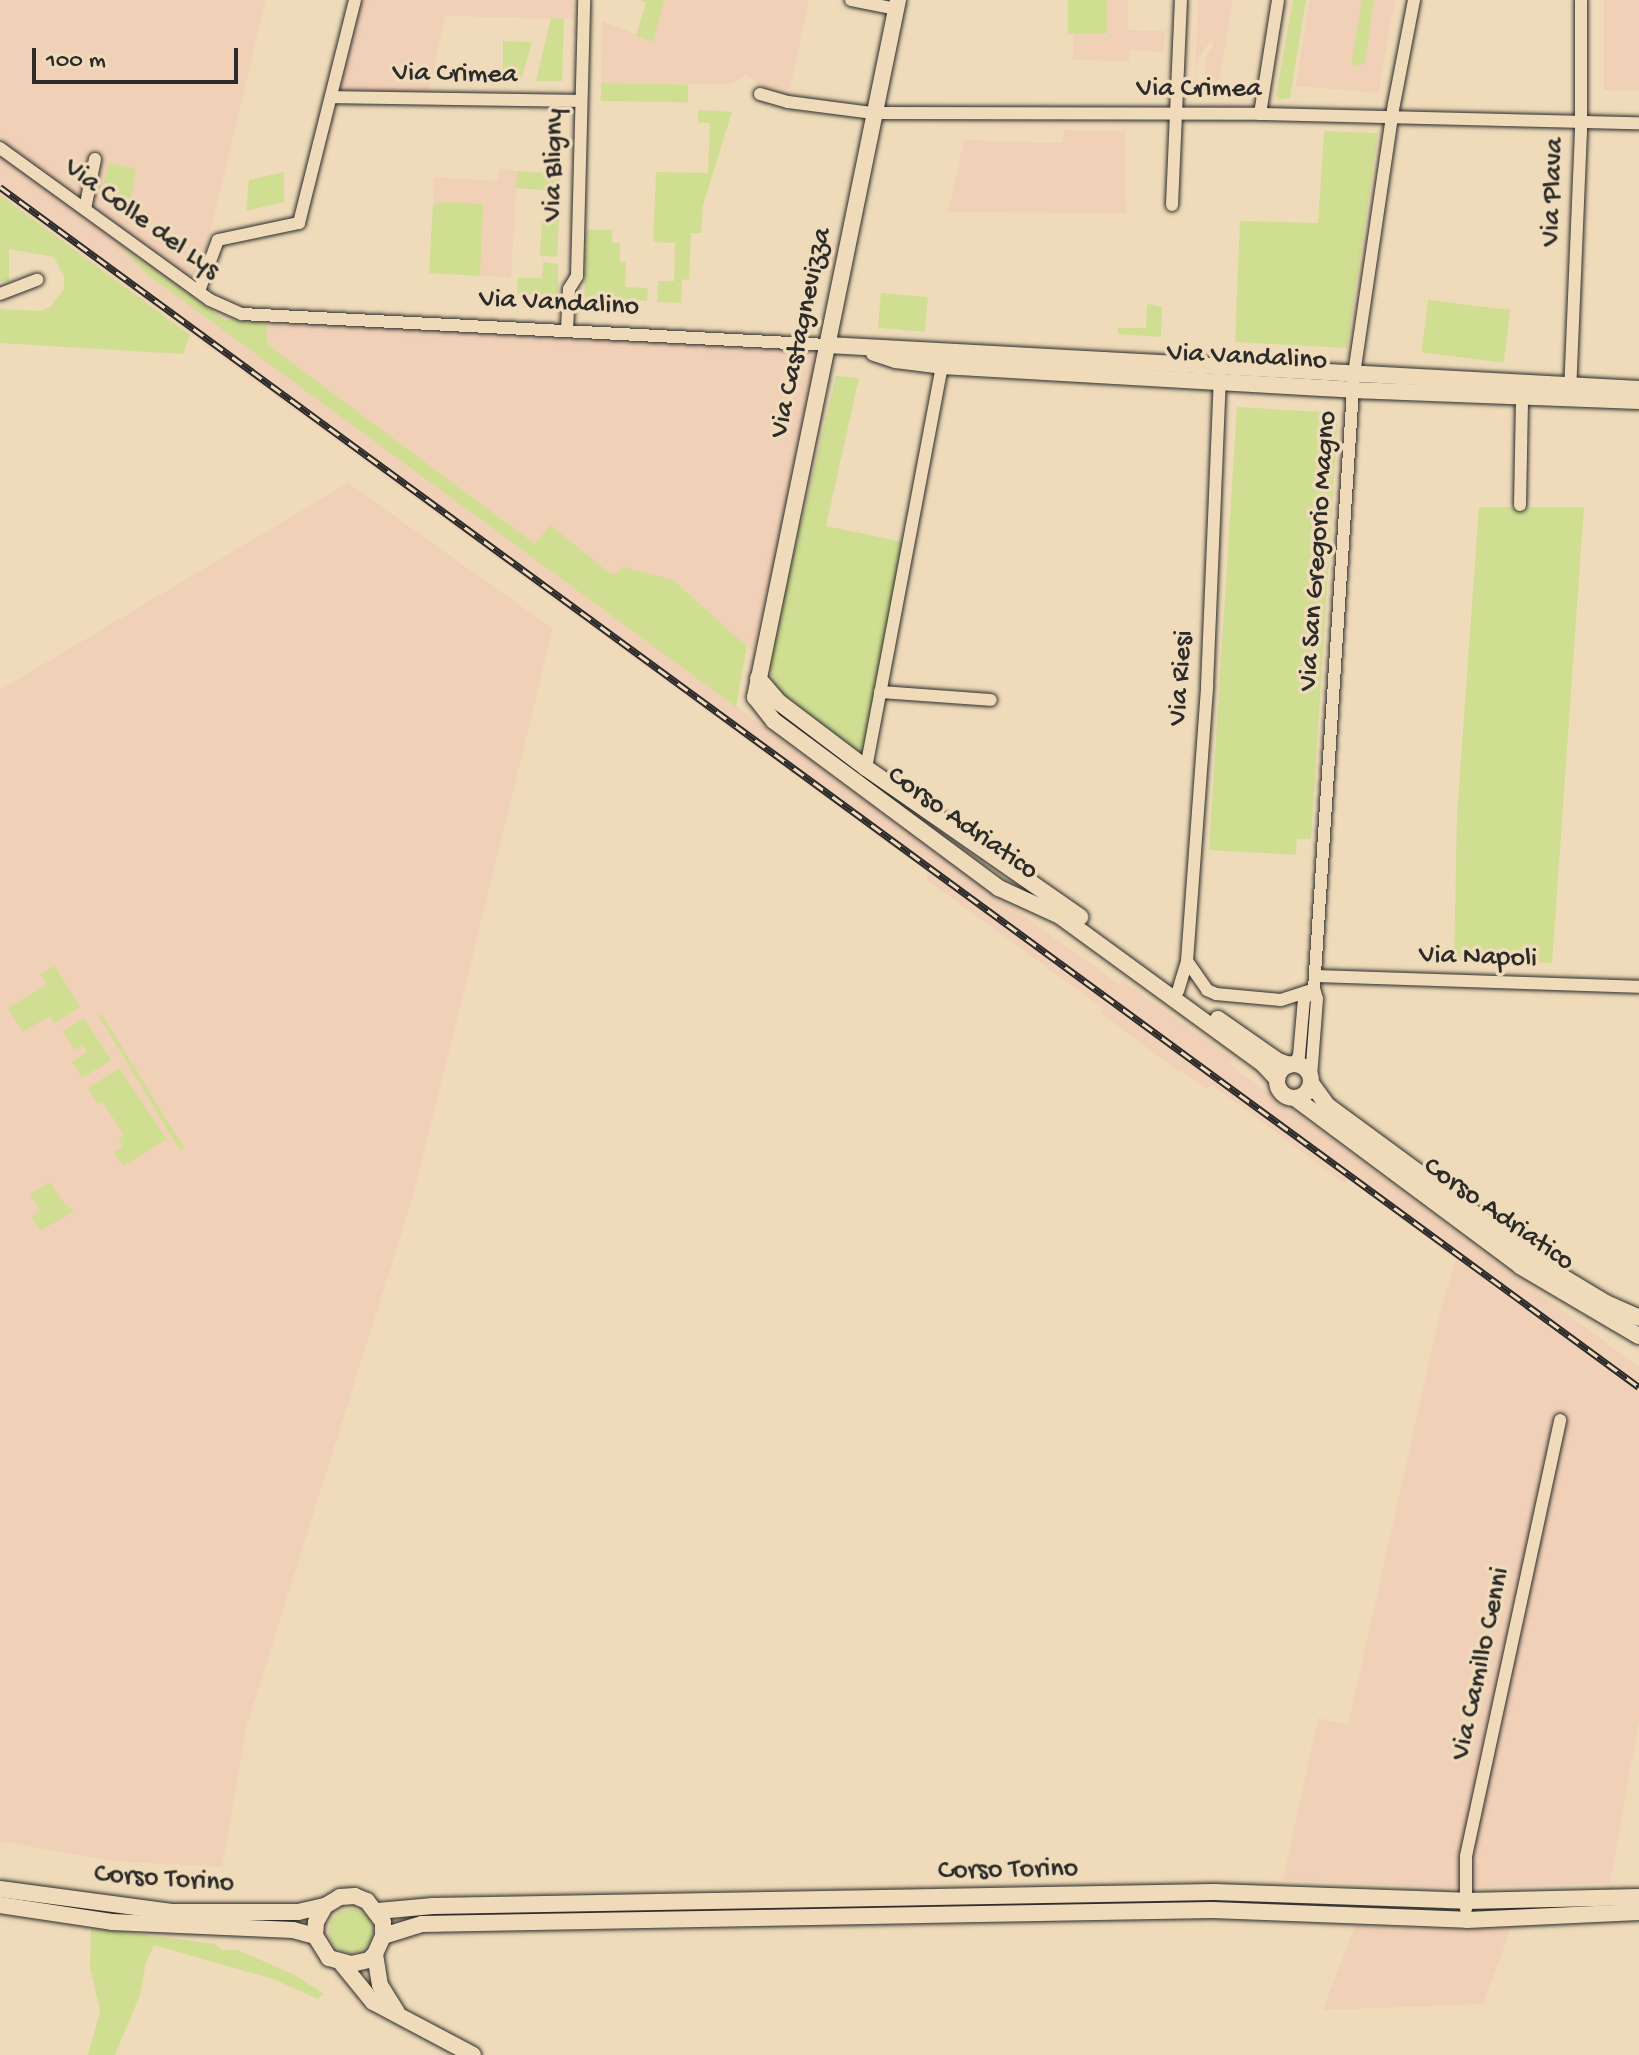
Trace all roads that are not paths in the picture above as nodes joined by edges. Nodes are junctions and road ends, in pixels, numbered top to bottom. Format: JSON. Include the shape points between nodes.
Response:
{"nodes":[{"id":1,"x":355,"y":0,"type":"edge"},
{"id":2,"x":584,"y":0,"type":"edge"},
{"id":3,"x":851,"y":0,"type":"edge"},
{"id":4,"x":1181,"y":0,"type":"edge"},
{"id":5,"x":1278,"y":0,"type":"edge"},
{"id":6,"x":1414,"y":0,"type":"edge"},
{"id":7,"x":1581,"y":0,"type":"edge"},
{"id":8,"x":897,"y":5,"type":"edge"},
{"id":9,"x":760,"y":94,"type":"dead end"},
{"id":10,"x":331,"y":97,"type":"junction"},
{"id":11,"x":579,"y":101,"type":"junction"},
{"id":12,"x":873,"y":113,"type":"junction"},
{"id":13,"x":1175,"y":114,"type":"junction"},
{"id":14,"x":1260,"y":114,"type":"junction"},
{"id":15,"x":1392,"y":118,"type":"junction"},
{"id":16,"x":1581,"y":121,"type":"junction"},
{"id":17,"x":1639,"y":123,"type":"edge"},
{"id":18,"x":0,"y":148,"type":"edge"},
{"id":19,"x":95,"y":159,"type":"dead end"},
{"id":20,"x":1172,"y":205,"type":"dead end"},
{"id":21,"x":85,"y":209,"type":"junction"},
{"id":22,"x":37,"y":280,"type":"dead end"},
{"id":23,"x":199,"y":291,"type":"junction"},
{"id":24,"x":0,"y":294,"type":"edge"},
{"id":25,"x":261,"y":317,"type":"joint"},
{"id":26,"x":567,"y":329,"type":"junction"},
{"id":27,"x":827,"y":345,"type":"junction"},
{"id":28,"x":944,"y":359,"type":"junction"},
{"id":29,"x":1220,"y":374,"type":"junction"},
{"id":30,"x":1353,"y":382,"type":"junction"},
{"id":31,"x":1639,"y":389,"type":"edge"},
{"id":32,"x":1570,"y":392,"type":"junction"},
{"id":33,"x":1522,"y":396,"type":"junction"},
{"id":34,"x":1639,"y":401,"type":"edge"},
{"id":35,"x":1520,"y":505,"type":"dead end"},
{"id":36,"x":758,"y":678,"type":"junction"},
{"id":37,"x":880,"y":692,"type":"junction"},
{"id":38,"x":991,"y":700,"type":"dead end"},
{"id":39,"x":866,"y":768,"type":"junction"},
{"id":40,"x":1187,"y":961,"type":"junction"},
{"id":41,"x":1315,"y":983,"type":"junction"},
{"id":42,"x":1639,"y":987,"type":"edge"},
{"id":43,"x":1178,"y":991,"type":"junction"},
{"id":44,"x":1292,"y":1064,"type":"junction"},
{"id":45,"x":1277,"y":1079,"type":"junction"},
{"id":46,"x":1311,"y":1080,"type":"junction"},
{"id":47,"x":1295,"y":1098,"type":"junction"},
{"id":48,"x":1639,"y":1318,"type":"edge"},
{"id":49,"x":1639,"y":1336,"type":"edge"},
{"id":50,"x":1560,"y":1420,"type":"dead end"},
{"id":51,"x":0,"y":1889,"type":"edge"},
{"id":52,"x":1639,"y":1897,"type":"edge"},
{"id":53,"x":1466,"y":1901,"type":"junction"},
{"id":54,"x":0,"y":1905,"type":"edge"},
{"id":55,"x":325,"y":1906,"type":"junction"},
{"id":56,"x":378,"y":1911,"type":"junction"},
{"id":57,"x":1639,"y":1912,"type":"edge"},
{"id":58,"x":1467,"y":1920,"type":"junction"},
{"id":59,"x":315,"y":1936,"type":"junction"},
{"id":60,"x":383,"y":1936,"type":"junction"},
{"id":61,"x":375,"y":1954,"type":"junction"},
{"id":62,"x":342,"y":1964,"type":"junction"},
{"id":63,"x":402,"y":2019,"type":"junction"},
{"id":64,"x":473,"y":2055,"type":"edge"}],
"edges":[{"from":1,"to":10,"type":"street"},
{"from":2,"to":11,"type":"street","name":"Via Bligny"},
{"from":3,"to":8,"type":"street"},
{"from":4,"to":13,"type":"street"},
{"from":5,"to":14,"type":"street"},
{"from":6,"to":15,"type":"street","name":"Via San Gregorio Magno"},
{"from":7,"to":16,"type":"street","name":"Via Plava"},
{"from":8,"to":12,"type":"street","name":"Via Castagnevizza"},
{"from":9,"to":12,"type":"street","name":"Via Crimea"},
{"from":10,"to":11,"type":"street","name":"Via Crimea"},
{"from":10,"to":23,"type":"street","via":[[299,223],[218,240]]},
{"from":11,"to":26,"type":"street","name":"Via Bligny","via":[[577,276],[569,289]]},
{"from":12,"to":13,"type":"street","name":"Via Crimea"},
{"from":12,"to":27,"type":"street","name":"Via Castagnevizza"},
{"from":13,"to":14,"type":"street","name":"Via Crimea"},
{"from":13,"to":20,"type":"street"},
{"from":14,"to":15,"type":"street","name":"Via Crimea"},
{"from":15,"to":16,"type":"street","name":"Via Crimea"},
{"from":15,"to":30,"type":"street","name":"Via San Gregorio Magno"},
{"from":16,"to":17,"type":"street","name":"Via Crimea"},
{"from":16,"to":32,"type":"street","name":"Via Plava"},
{"from":18,"to":21,"type":"street","name":"Via Colle del Lys"},
{"from":19,"to":21,"type":"street"},
{"from":21,"to":23,"type":"street","name":"Via Colle del Lys"},
{"from":22,"to":24,"type":"street"},
{"from":23,"to":25,"type":"street","name":"Via Colle del Lys","via":[[224,307]]},
{"from":25,"to":26,"type":"street","name":"Via Vandalino"},
{"from":26,"to":27,"type":"street","name":"Via Vandalino"},
{"from":27,"to":28,"type":"street","name":"Via Vandalino"},
{"from":27,"to":36,"type":"street","name":"Via Castagnevizza"},
{"from":28,"to":29,"type":"street","name":"Via Vandalino"},
{"from":28,"to":37,"type":"street","name":"Corso Adriatico"},
{"from":29,"to":30,"type":"street","name":"Via Vandalino"},
{"from":29,"to":40,"type":"street","name":"Via Riesi","via":[[1207,686]]},
{"from":30,"to":32,"type":"street","name":"Via Vandalino"},
{"from":30,"to":33,"type":"street","name":"Via Vandalino"},
{"from":30,"to":41,"type":"street","name":"Via San Gregorio Magno"},
{"from":31,"to":32,"type":"street","name":"Via Vandalino"},
{"from":32,"to":33,"type":"street","name":"Via Vandalino"},
{"from":32,"to":34,"type":"street","name":"Via Vandalino"},
{"from":33,"to":35,"type":"street"},
{"from":36,"to":39,"type":"street","name":"Corso Adriatico","via":[[780,703]]},
{"from":36,"to":45,"type":"street","name":"Corso Adriatico","via":[[755,697],[774,721],[999,888],[1060,916]]},
{"from":37,"to":38,"type":"street"},
{"from":37,"to":39,"type":"street","name":"Corso Adriatico"},
{"from":39,"to":43,"type":"street","name":"Corso Adriatico"},
{"from":40,"to":41,"type":"street","name":"Via Napoli","via":[[1207,990],[1216,994],[1281,1000]]},
{"from":40,"to":43,"type":"street","name":"Via Riesi"},
{"from":41,"to":42,"type":"street","name":"Via Napoli"},
{"from":41,"to":44,"type":"street","name":"Via San Gregorio Magno","via":[[1304,999],[1299,1056]]},
{"from":41,"to":46,"type":"street","name":"Via San Gregorio Magno"},
{"from":43,"to":44,"type":"street","name":"Corso Adriatico","via":[[1278,1061]]},
{"from":44,"to":45,"type":"street"},
{"from":44,"to":46,"type":"street","name":"Corso Adriatico","via":[[1305,1067]]},
{"from":45,"to":47,"type":"street","name":"Corso Adriatico","via":[[1282,1093]]},
{"from":46,"to":47,"type":"street","via":[[1308,1092]]},
{"from":46,"to":48,"type":"street","name":"Corso Adriatico","via":[[1328,1106],[1553,1271]]},
{"from":47,"to":49,"type":"street","name":"Corso Adriatico","via":[[1509,1259]]},
{"from":50,"to":53,"type":"street","name":"Via Camillo Cenni","via":[[1466,1856]]},
{"from":51,"to":55,"type":"street","name":"Corso Torino","via":[[173,1912],[298,1912]]},
{"from":52,"to":53,"type":"street","name":"Corso Torino"},
{"from":53,"to":56,"type":"street","name":"Corso Torino","via":[[1214,1892]]},
{"from":53,"to":58,"type":"street","name":"Via Camillo Cenni"},
{"from":54,"to":59,"type":"street","name":"Corso Torino","via":[[112,1922],[293,1930]]},
{"from":55,"to":56,"type":"street","name":"Corso Torino","via":[[355,1896]]},
{"from":55,"to":59,"type":"street"},
{"from":56,"to":60,"type":"street"},
{"from":57,"to":58,"type":"street","name":"Corso Torino"},
{"from":58,"to":60,"type":"street","name":"Corso Torino","via":[[1196,1910],[422,1924]]},
{"from":59,"to":62,"type":"street","via":[[329,1958]]},
{"from":60,"to":61,"type":"street"},
{"from":61,"to":62,"type":"street","via":[[360,1963]]},
{"from":61,"to":63,"type":"street","via":[[380,1985]]},
{"from":62,"to":63,"type":"street","via":[[373,2002]]},
{"from":63,"to":64,"type":"street"}]}
